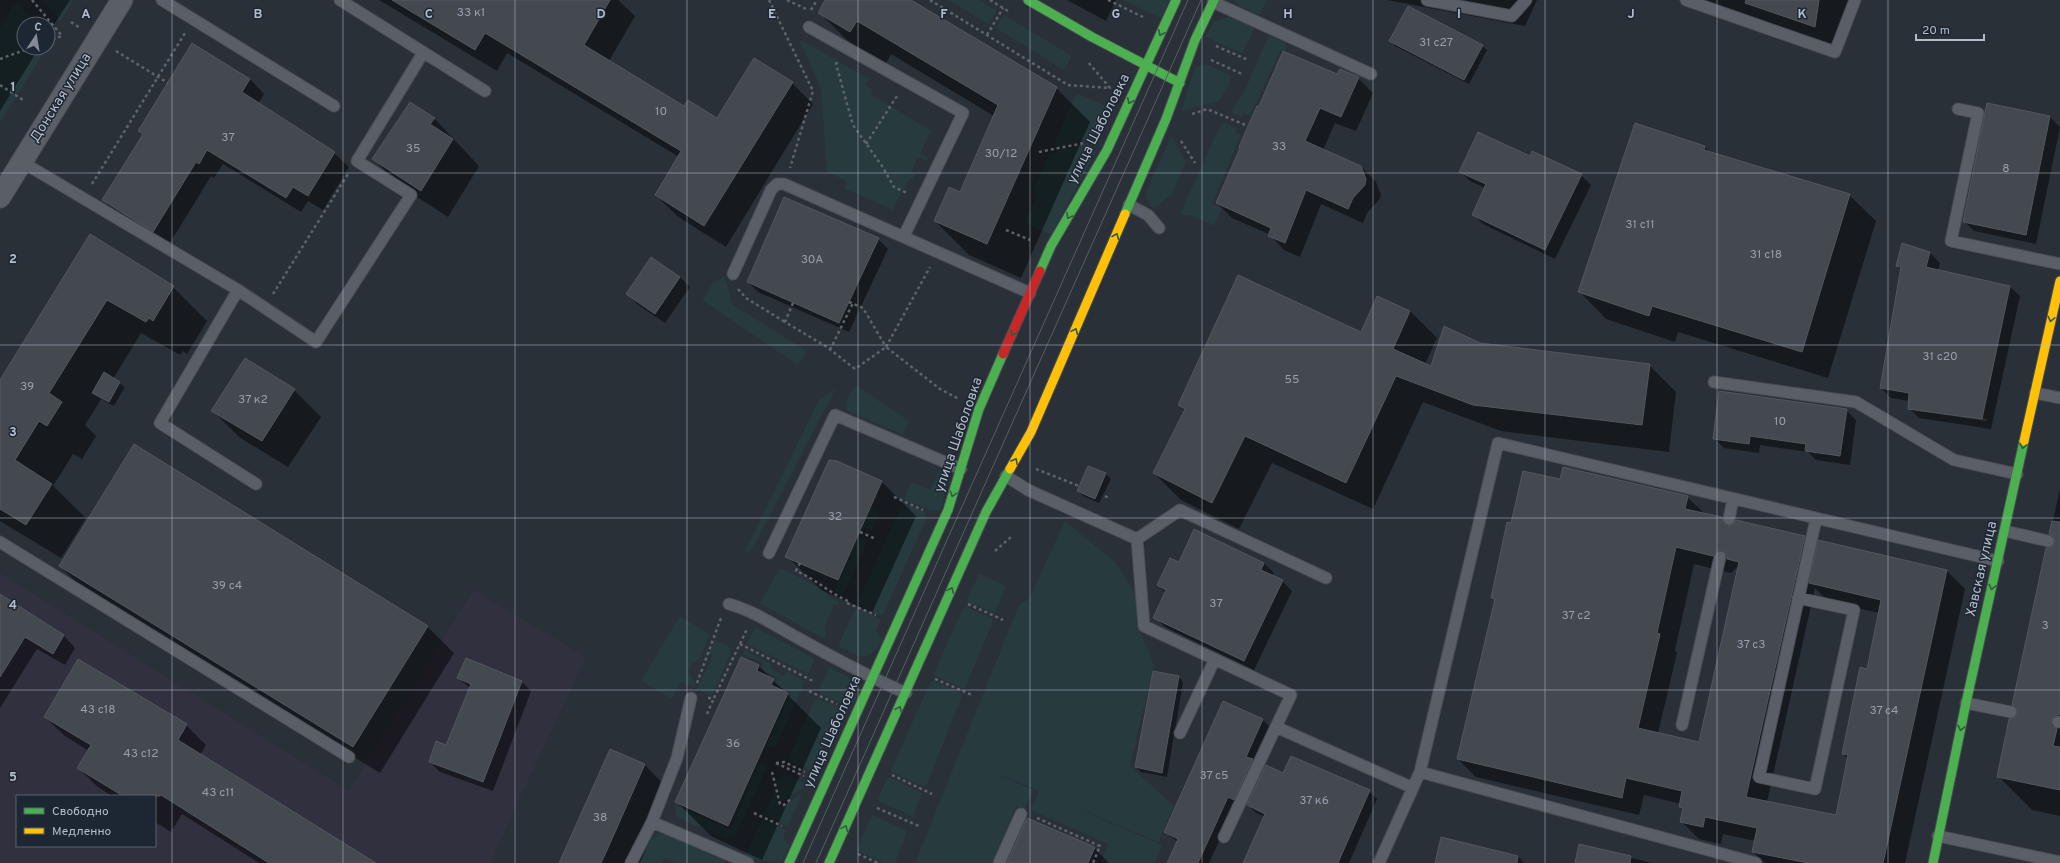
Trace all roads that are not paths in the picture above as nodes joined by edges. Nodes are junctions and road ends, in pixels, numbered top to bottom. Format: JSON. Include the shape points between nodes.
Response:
{"nodes":[{"id":1,"x":122,"y":0,"type":"edge"},
{"id":2,"x":162,"y":0,"type":"edge"},
{"id":3,"x":341,"y":0,"type":"edge"},
{"id":4,"x":1028,"y":0,"type":"edge"},
{"id":5,"x":1176,"y":0,"type":"edge"},
{"id":6,"x":1427,"y":0,"type":"edge"},
{"id":7,"x":1526,"y":0,"type":"edge"},
{"id":8,"x":1686,"y":0,"type":"edge"},
{"id":9,"x":1854,"y":0,"type":"edge"},
{"id":10,"x":1214,"y":1,"type":"edge"},
{"id":11,"x":809,"y":27,"type":"dead end"},
{"id":12,"x":423,"y":52,"type":"junction"},
{"id":13,"x":1146,"y":66,"type":"junction"},
{"id":14,"x":1371,"y":74,"type":"dead end"},
{"id":15,"x":1180,"y":82,"type":"junction"},
{"id":16,"x":485,"y":91,"type":"dead end"},
{"id":17,"x":334,"y":106,"type":"dead end"},
{"id":18,"x":1958,"y":109,"type":"dead end"},
{"id":19,"x":22,"y":162,"type":"junction"},
{"id":20,"x":0,"y":197,"type":"edge"},
{"id":21,"x":1129,"y":205,"type":"junction"},
{"id":22,"x":1159,"y":228,"type":"dead end"},
{"id":23,"x":904,"y":236,"type":"junction"},
{"id":24,"x":2060,"y":264,"type":"edge"},
{"id":25,"x":733,"y":274,"type":"road end"},
{"id":26,"x":2060,"y":281,"type":"edge"},
{"id":27,"x":238,"y":290,"type":"junction"},
{"id":28,"x":1030,"y":293,"type":"junction"},
{"id":29,"x":1714,"y":382,"type":"dead end"},
{"id":30,"x":2035,"y":393,"type":"junction"},
{"id":31,"x":2060,"y":398,"type":"edge"},
{"id":32,"x":961,"y":469,"type":"junction"},
{"id":33,"x":2017,"y":474,"type":"junction"},
{"id":34,"x":1006,"y":476,"type":"junction"},
{"id":35,"x":256,"y":484,"type":"dead end"},
{"id":36,"x":1733,"y":499,"type":"junction"},
{"id":37,"x":1729,"y":519,"type":"dead end"},
{"id":38,"x":1816,"y":519,"type":"junction"},
{"id":39,"x":2004,"y":531,"type":"junction"},
{"id":40,"x":1137,"y":539,"type":"junction"},
{"id":41,"x":2048,"y":540,"type":"dead end"},
{"id":42,"x":0,"y":542,"type":"edge"},
{"id":43,"x":769,"y":553,"type":"dead end"},
{"id":44,"x":1720,"y":557,"type":"dead end"},
{"id":45,"x":1998,"y":561,"type":"junction"},
{"id":46,"x":1326,"y":578,"type":"dead end"},
{"id":47,"x":1798,"y":598,"type":"junction"},
{"id":48,"x":729,"y":604,"type":"road end"},
{"id":49,"x":1215,"y":659,"type":"junction"},
{"id":50,"x":873,"y":678,"type":"junction"},
{"id":51,"x":906,"y":693,"type":"junction"},
{"id":52,"x":691,"y":698,"type":"road end"},
{"id":53,"x":1966,"y":703,"type":"junction"},
{"id":54,"x":2011,"y":712,"type":"dead end"},
{"id":55,"x":1682,"y":725,"type":"dead end"},
{"id":56,"x":1276,"y":727,"type":"junction"},
{"id":57,"x":1180,"y":733,"type":"dead end"},
{"id":58,"x":349,"y":757,"type":"dead end"},
{"id":59,"x":1420,"y":772,"type":"junction"},
{"id":60,"x":1413,"y":788,"type":"junction"},
{"id":61,"x":1021,"y":814,"type":"road end"},
{"id":62,"x":652,"y":822,"type":"junction"},
{"id":63,"x":1224,"y":836,"type":"dead end"},
{"id":64,"x":1938,"y":836,"type":"junction"},
{"id":65,"x":2060,"y":862,"type":"edge"},
{"id":66,"x":631,"y":863,"type":"edge"},
{"id":67,"x":748,"y":863,"type":"edge"},
{"id":68,"x":789,"y":863,"type":"edge"},
{"id":69,"x":829,"y":863,"type":"edge"},
{"id":70,"x":1000,"y":863,"type":"edge"},
{"id":71,"x":1380,"y":863,"type":"edge"},
{"id":72,"x":1756,"y":863,"type":"edge"},
{"id":73,"x":1933,"y":863,"type":"edge"}],
"edges":[{"from":1,"to":19,"type":"street","name":"Донская улица"},
{"from":2,"to":17,"type":"lane"},
{"from":3,"to":12,"type":"lane"},
{"from":4,"to":13,"type":"main road"},
{"from":5,"to":13,"type":"main road","name":"улица Шаболовка","one_way":true},
{"from":6,"to":7,"type":"lane","via":[[1512,16]]},
{"from":8,"to":9,"type":"lane","via":[[1834,52]]},
{"from":10,"to":14,"type":"lane"},
{"from":10,"to":15,"type":"main road","via":[[1195,40]]},
{"from":11,"to":23,"type":"lane","via":[[963,113]]},
{"from":12,"to":16,"type":"lane"},
{"from":12,"to":27,"type":"lane","via":[[357,160],[410,195],[316,342]]},
{"from":13,"to":15,"type":"main road"},
{"from":13,"to":28,"type":"main road","name":"улица Шаболовка","one_way":true,"via":[[1107,150],[1051,246]]},
{"from":15,"to":21,"type":"main road"},
{"from":18,"to":24,"type":"lane","via":[[1978,113],[1951,241]]},
{"from":19,"to":20,"type":"street","name":"Донская улица"},
{"from":19,"to":27,"type":"lane"},
{"from":21,"to":22,"type":"lane","via":[[1148,215]]},
{"from":34,"to":21,"type":"main road","one_way":true,"via":[[1031,432]]},
{"from":23,"to":25,"type":"lane","via":[[784,184],[777,184],[771,190]]},
{"from":23,"to":28,"type":"lane"},
{"from":26,"to":30,"type":"main road","name":"Хавская улица","one_way":true},
{"from":27,"to":35,"type":"lane","via":[[160,423]]},
{"from":28,"to":32,"type":"main road","name":"улица Шаболовка","one_way":true,"via":[[979,410]]},
{"from":29,"to":33,"type":"lane","via":[[1856,402],[1954,460]]},
{"from":30,"to":31,"type":"lane"},
{"from":30,"to":33,"type":"main road","name":"Хавская улица","one_way":true},
{"from":32,"to":43,"type":"lane","via":[[835,415]]},
{"from":32,"to":50,"type":"main road","name":"улица Шаболовка","one_way":true,"via":[[948,510]]},
{"from":33,"to":39,"type":"main road","name":"Хавская улица"},
{"from":34,"to":40,"type":"lane","via":[[1028,490]]},
{"from":51,"to":34,"type":"main road","one_way":true,"via":[[986,512]]},
{"from":36,"to":37,"type":"lane"},
{"from":36,"to":38,"type":"lane"},
{"from":36,"to":59,"type":"lane","via":[[1498,443]]},
{"from":38,"to":45,"type":"lane"},
{"from":38,"to":47,"type":"lane"},
{"from":39,"to":41,"type":"lane"},
{"from":39,"to":45,"type":"main road","name":"Хавская улица"},
{"from":40,"to":46,"type":"lane","via":[[1180,510]]},
{"from":40,"to":49,"type":"lane","via":[[1144,626]]},
{"from":42,"to":58,"type":"lane"},
{"from":44,"to":55,"type":"lane"},
{"from":45,"to":53,"type":"main road","name":"Хавская улица","one_way":true},
{"from":47,"to":47,"type":"lane","via":[[1759,777],[1815,789],[1854,610]]},
{"from":48,"to":50,"type":"lane","via":[[754,614]]},
{"from":49,"to":56,"type":"lane","via":[[1291,695]]},
{"from":49,"to":57,"type":"lane"},
{"from":50,"to":51,"type":"lane"},
{"from":50,"to":68,"type":"main road","name":"улица Шаболовка"},
{"from":69,"to":51,"type":"main road","one_way":true},
{"from":52,"to":62,"type":"lane","via":[[677,758]]},
{"from":53,"to":54,"type":"lane"},
{"from":53,"to":64,"type":"main road","name":"Хавская улица","one_way":true},
{"from":56,"to":60,"type":"lane"},
{"from":56,"to":63,"type":"lane"},
{"from":59,"to":60,"type":"lane"},
{"from":59,"to":72,"type":"lane"},
{"from":60,"to":71,"type":"lane"},
{"from":61,"to":70,"type":"lane"},
{"from":62,"to":66,"type":"lane"},
{"from":62,"to":67,"type":"lane"},
{"from":64,"to":65,"type":"lane"},
{"from":64,"to":73,"type":"main road","name":"Хавская улица"}]}
